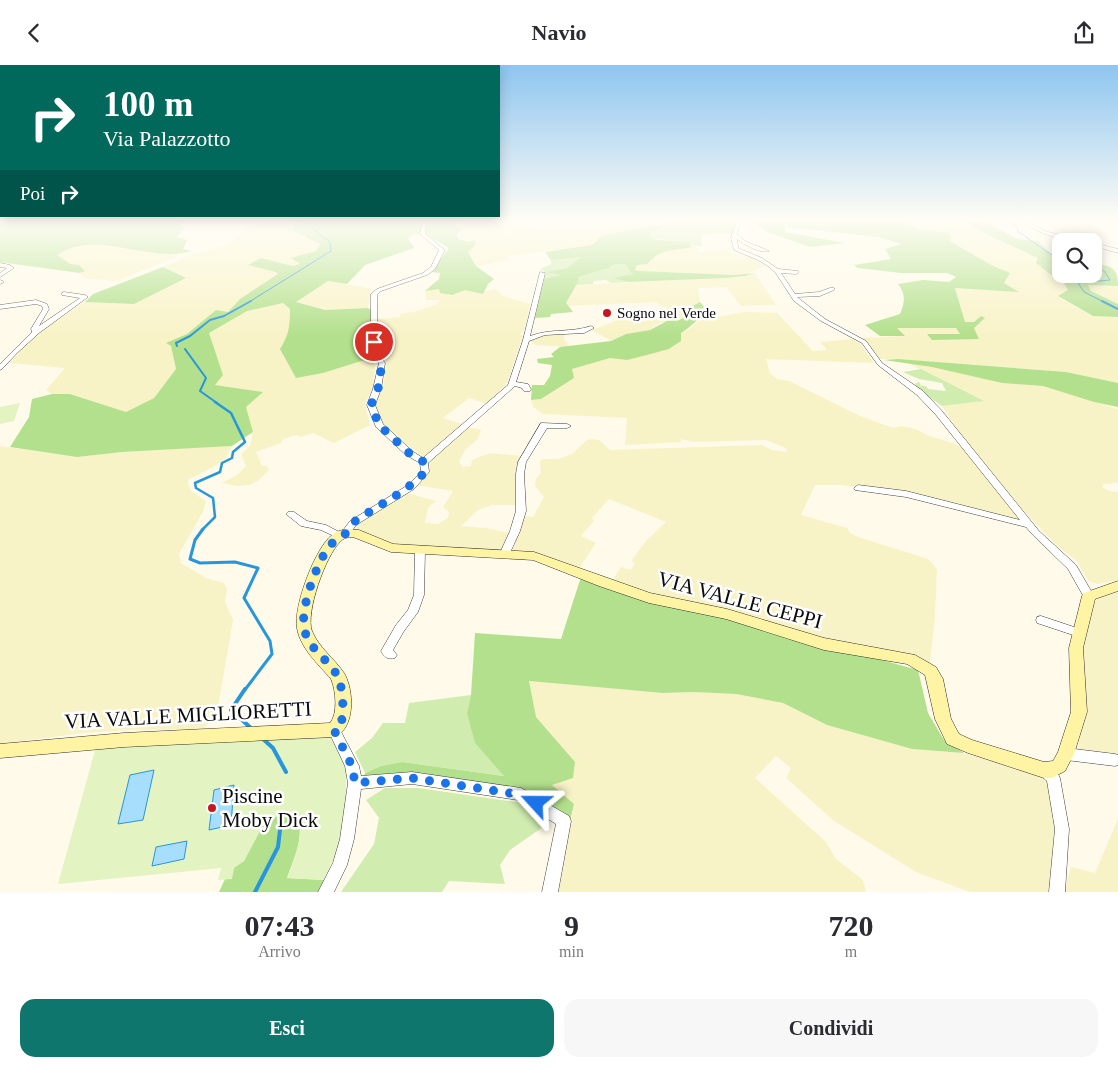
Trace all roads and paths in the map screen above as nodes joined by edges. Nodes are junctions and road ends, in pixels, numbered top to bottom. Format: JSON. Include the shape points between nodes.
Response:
{"nodes":[{"id":1,"x":437,"y":260,"type":"edge"},
{"id":2,"x":761,"y":260,"type":"edge"},
{"id":3,"x":0,"y":265,"type":"edge"},
{"id":4,"x":777,"y":271,"type":"junction"},
{"id":5,"x":796,"y":272,"type":"dead end"},
{"id":6,"x":542,"y":273,"type":"dead end"},
{"id":7,"x":0,"y":275,"type":"edge"},
{"id":8,"x":832,"y":289,"type":"dead end"},
{"id":9,"x":64,"y":294,"type":"dead end"},
{"id":10,"x":793,"y":296,"type":"junction"},
{"id":11,"x":0,"y":307,"type":"edge"},
{"id":12,"x":591,"y":328,"type":"dead end"},
{"id":13,"x":36,"y":333,"type":"junction"},
{"id":14,"x":526,"y":340,"type":"junction"},
{"id":15,"x":0,"y":368,"type":"edge"},
{"id":16,"x":512,"y":383,"type":"junction"},
{"id":17,"x":527,"y":389,"type":"dead end"},
{"id":18,"x":566,"y":426,"type":"dead end"},
{"id":19,"x":424,"y":462,"type":"junction"},
{"id":20,"x":858,"y":489,"type":"dead end"},
{"id":21,"x":291,"y":514,"type":"dead end"},
{"id":22,"x":1030,"y":525,"type":"junction"},
{"id":23,"x":343,"y":535,"type":"junction"},
{"id":24,"x":420,"y":550,"type":"junction"},
{"id":25,"x":504,"y":555,"type":"junction"},
{"id":26,"x":1118,"y":586,"type":"edge"},
{"id":27,"x":1089,"y":596,"type":"junction"},
{"id":28,"x":1041,"y":620,"type":"dead end"},
{"id":29,"x":1079,"y":633,"type":"junction"},
{"id":30,"x":391,"y":655,"type":"dead end"},
{"id":31,"x":334,"y":730,"type":"junction"},
{"id":32,"x":0,"y":751,"type":"edge"},
{"id":33,"x":1066,"y":754,"type":"junction"},
{"id":34,"x":1115,"y":759,"type":"dead end"},
{"id":35,"x":1044,"y":770,"type":"junction"},
{"id":36,"x":355,"y":783,"type":"junction"},
{"id":37,"x":326,"y":892,"type":"edge"},
{"id":38,"x":550,"y":892,"type":"edge"},
{"id":39,"x":1057,"y":892,"type":"edge"}],
"edges":[{"from":1,"to":19,"type":"street","via":[[433,268],[374,294],[374,352],[382,363],[378,389],[371,405],[379,425],[409,453]]},
{"from":2,"to":4,"type":"street"},
{"from":3,"to":7,"type":"street","via":[[11,269]]},
{"from":4,"to":5,"type":"street"},
{"from":4,"to":10,"type":"street"},
{"from":6,"to":14,"type":"street"},
{"from":8,"to":10,"type":"street","via":[[820,294]]},
{"from":9,"to":13,"type":"street","via":[[85,297]]},
{"from":10,"to":22,"type":"street","via":[[823,320],[864,342],[880,364],[920,393]]},
{"from":11,"to":13,"type":"street","via":[[36,302],[45,305],[46,309],[34,329]]},
{"from":12,"to":14,"type":"street","via":[[544,333]]},
{"from":13,"to":15,"type":"street"},
{"from":14,"to":16,"type":"street"},
{"from":16,"to":17,"type":"street"},
{"from":16,"to":19,"type":"street","via":[[497,400]]},
{"from":18,"to":25,"type":"street","via":[[544,425],[522,462],[521,511]]},
{"from":19,"to":23,"type":"street","via":[[425,472],[411,487],[353,523]]},
{"from":20,"to":22,"type":"street","via":[[906,494]]},
{"from":21,"to":23,"type":"street","via":[[304,524]]},
{"from":22,"to":27,"type":"street","via":[[1072,567]]},
{"from":23,"to":24,"type":"street","name":"VIA VALLE CEPPI","via":[[355,533],[391,548]]},
{"from":23,"to":31,"type":"street","name":"VIA VALLE MIGLIORETTI","via":[[336,538],[325,553],[309,593],[304,616],[304,629],[314,649],[338,676],[344,712]]},
{"from":24,"to":25,"type":"street","name":"VIA VALLE CEPPI","via":[[446,549]]},
{"from":24,"to":30,"type":"street","via":[[419,595],[387,651]]},
{"from":25,"to":35,"type":"street","name":"VIA VALLE CEPPI","via":[[534,556],[649,598],[727,614],[799,638],[910,659],[931,671],[943,719],[953,739]]},
{"from":26,"to":27,"type":"street"},
{"from":27,"to":29,"type":"street"},
{"from":28,"to":29,"type":"street"},
{"from":29,"to":33,"type":"street","via":[[1076,647],[1080,712]]},
{"from":31,"to":32,"type":"street","name":"VIA VALLE MIGLIORETTI","via":[[115,741]]},
{"from":31,"to":36,"type":"street","via":[[352,766]]},
{"from":33,"to":34,"type":"street"},
{"from":33,"to":35,"type":"street","via":[[1059,766]]},
{"from":35,"to":39,"type":"street","via":[[1053,778],[1062,829]]},
{"from":36,"to":37,"type":"street","via":[[347,839],[340,865]]},
{"from":36,"to":38,"type":"street","via":[[412,778],[522,795],[564,821]]}]}
